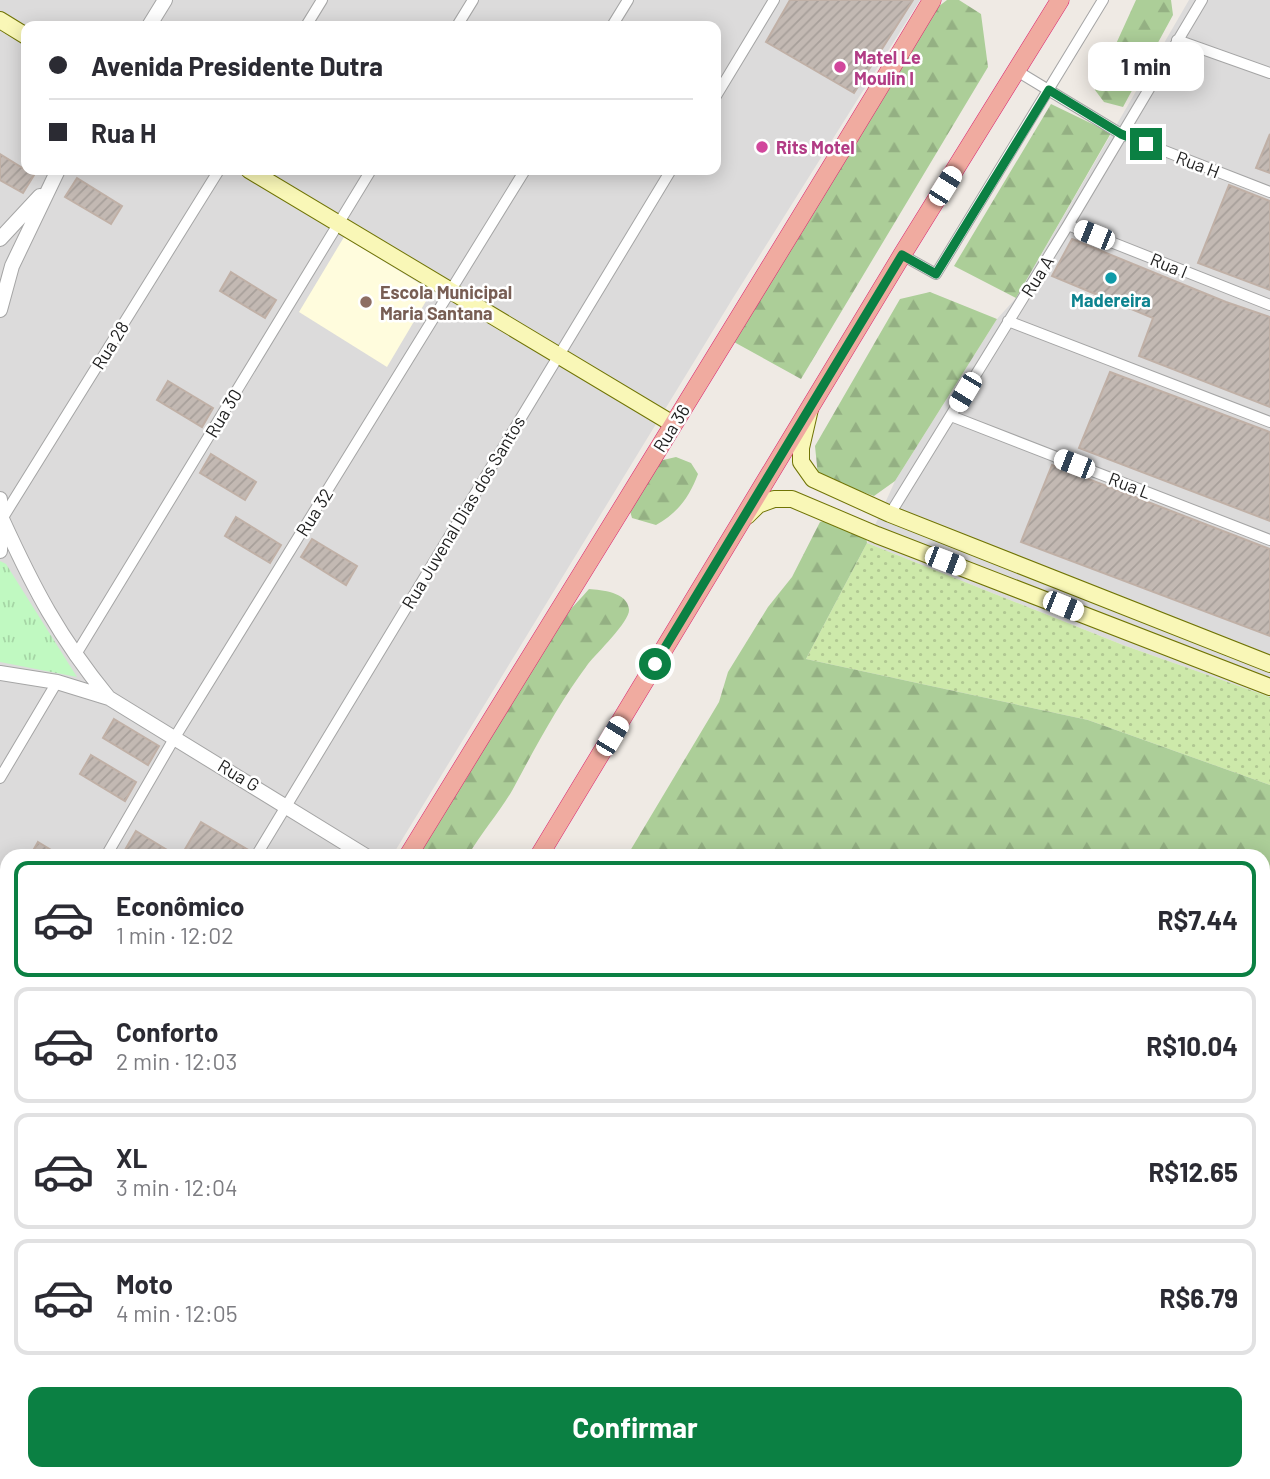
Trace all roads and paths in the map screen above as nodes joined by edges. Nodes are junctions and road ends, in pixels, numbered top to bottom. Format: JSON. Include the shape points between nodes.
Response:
{"nodes":[{"id":1,"x":165,"y":0,"type":"edge"},
{"id":2,"x":322,"y":0,"type":"edge"},
{"id":3,"x":473,"y":0,"type":"edge"},
{"id":4,"x":628,"y":0,"type":"edge"},
{"id":5,"x":774,"y":0,"type":"edge"},
{"id":6,"x":932,"y":0,"type":"edge"},
{"id":7,"x":1060,"y":0,"type":"edge"},
{"id":8,"x":1103,"y":0,"type":"edge"},
{"id":9,"x":1202,"y":0,"type":"edge"},
{"id":10,"x":0,"y":20,"type":"edge"},
{"id":11,"x":152,"y":21,"type":"edge"},
{"id":12,"x":309,"y":21,"type":"edge"},
{"id":13,"x":460,"y":21,"type":"edge"},
{"id":14,"x":615,"y":21,"type":"edge"},
{"id":15,"x":21,"y":33,"type":"edge"},
{"id":16,"x":1177,"y":40,"type":"junction"},
{"id":17,"x":1017,"y":71,"type":"junction"},
{"id":18,"x":1270,"y":72,"type":"edge"},
{"id":19,"x":721,"y":88,"type":"edge"},
{"id":20,"x":1049,"y":90,"type":"junction"},
{"id":21,"x":1121,"y":134,"type":"junction"},
{"id":22,"x":55,"y":175,"type":"edge"},
{"id":23,"x":216,"y":175,"type":"edge"},
{"id":24,"x":257,"y":175,"type":"edge"},
{"id":25,"x":368,"y":175,"type":"edge"},
{"id":26,"x":522,"y":175,"type":"edge"},
{"id":27,"x":668,"y":175,"type":"edge"},
{"id":28,"x":48,"y":187,"type":"junction"},
{"id":29,"x":1270,"y":192,"type":"edge"},
{"id":30,"x":339,"y":223,"type":"junction"},
{"id":31,"x":1068,"y":225,"type":"junction"},
{"id":32,"x":0,"y":239,"type":"edge"},
{"id":33,"x":902,"y":255,"type":"junction"},
{"id":34,"x":451,"y":291,"type":"junction"},
{"id":35,"x":1270,"y":305,"type":"edge"},
{"id":36,"x":0,"y":310,"type":"edge"},
{"id":37,"x":1008,"y":321,"type":"junction"},
{"id":38,"x":559,"y":354,"type":"junction"},
{"id":39,"x":810,"y":409,"type":"junction"},
{"id":40,"x":951,"y":416,"type":"junction"},
{"id":41,"x":1270,"y":422,"type":"edge"},
{"id":42,"x":673,"y":424,"type":"junction"},
{"id":43,"x":0,"y":499,"type":"edge"},
{"id":44,"x":890,"y":513,"type":"junction"},
{"id":45,"x":2,"y":519,"type":"junction"},
{"id":46,"x":742,"y":521,"type":"junction"},
{"id":47,"x":1270,"y":540,"type":"edge"},
{"id":48,"x":0,"y":551,"type":"edge"},
{"id":49,"x":75,"y":656,"type":"junction"},
{"id":50,"x":1270,"y":664,"type":"edge"},
{"id":51,"x":0,"y":673,"type":"edge"},
{"id":52,"x":57,"y":682,"type":"junction"},
{"id":53,"x":1270,"y":687,"type":"edge"},
{"id":54,"x":109,"y":698,"type":"junction"},
{"id":55,"x":175,"y":737,"type":"junction"},
{"id":56,"x":0,"y":778,"type":"edge"},
{"id":57,"x":287,"y":804,"type":"junction"},
{"id":58,"x":110,"y":849,"type":"edge"},
{"id":59,"x":260,"y":849,"type":"edge"},
{"id":60,"x":355,"y":849,"type":"edge"},
{"id":61,"x":412,"y":849,"type":"edge"},
{"id":62,"x":543,"y":849,"type":"edge"}],
"edges":[{"from":1,"to":11,"type":"street"},
{"from":2,"to":12,"type":"street"},
{"from":3,"to":13,"type":"street"},
{"from":4,"to":14,"type":"street"},
{"from":5,"to":19,"type":"street"},
{"from":6,"to":42,"type":"highway","name":"Rua 36","via":[[724,348]]},
{"from":7,"to":17,"type":"highway"},
{"from":8,"to":20,"type":"street"},
{"from":9,"to":16,"type":"street","name":"Rua A"},
{"from":10,"to":15,"type":"main road"},
{"from":16,"to":18,"type":"street"},
{"from":16,"to":21,"type":"street","name":"Rua A"},
{"from":17,"to":20,"type":"street","name":"Rua H"},
{"from":17,"to":33,"type":"highway"},
{"from":20,"to":21,"type":"street","name":"Rua H"},
{"from":20,"to":33,"type":"street","via":[[936,274]]},
{"from":21,"to":29,"type":"street","name":"Rua H"},
{"from":21,"to":31,"type":"street","name":"Rua A"},
{"from":22,"to":28,"type":"street"},
{"from":23,"to":45,"type":"street","name":"Rua 28"},
{"from":24,"to":30,"type":"main road"},
{"from":25,"to":30,"type":"street","name":"Rua 30"},
{"from":26,"to":34,"type":"street","name":"Rua 32"},
{"from":27,"to":38,"type":"street","name":"Rua Juvenal Dias dos Santos"},
{"from":28,"to":32,"type":"street"},
{"from":28,"to":36,"type":"street","via":[[12,266]]},
{"from":30,"to":34,"type":"main road"},
{"from":30,"to":49,"type":"street","name":"Rua 30"},
{"from":31,"to":35,"type":"street","name":"Rua I"},
{"from":31,"to":37,"type":"street","name":"Rua A"},
{"from":33,"to":39,"type":"highway"},
{"from":34,"to":38,"type":"main road"},
{"from":34,"to":55,"type":"street","name":"Rua 32"},
{"from":37,"to":40,"type":"street","name":"Rua A"},
{"from":37,"to":41,"type":"street"},
{"from":38,"to":42,"type":"main road"},
{"from":38,"to":57,"type":"street","name":"Rua Juvenal Dias dos Santos"},
{"from":39,"to":44,"type":"main road","via":[[801,462],[813,479]]},
{"from":39,"to":46,"type":"highway"},
{"from":40,"to":44,"type":"street","name":"Rua A"},
{"from":40,"to":47,"type":"street","name":"Rua L"},
{"from":42,"to":61,"type":"highway","name":"Rua 36"},
{"from":43,"to":45,"type":"street"},
{"from":44,"to":50,"type":"main road"},
{"from":45,"to":48,"type":"street"},
{"from":45,"to":49,"type":"street","via":[[51,621]]},
{"from":46,"to":53,"type":"main road","via":[[758,505],[793,499]]},
{"from":46,"to":62,"type":"highway"},
{"from":49,"to":54,"type":"street"},
{"from":51,"to":52,"type":"street"},
{"from":52,"to":54,"type":"street"},
{"from":52,"to":56,"type":"street"},
{"from":54,"to":55,"type":"street","name":"Rua G"},
{"from":55,"to":57,"type":"street","name":"Rua G"},
{"from":55,"to":58,"type":"street","name":"Rua 32"},
{"from":57,"to":59,"type":"street","name":"Rua Juvenal Dias dos Santos"},
{"from":57,"to":60,"type":"street","name":"Rua G"}]}
